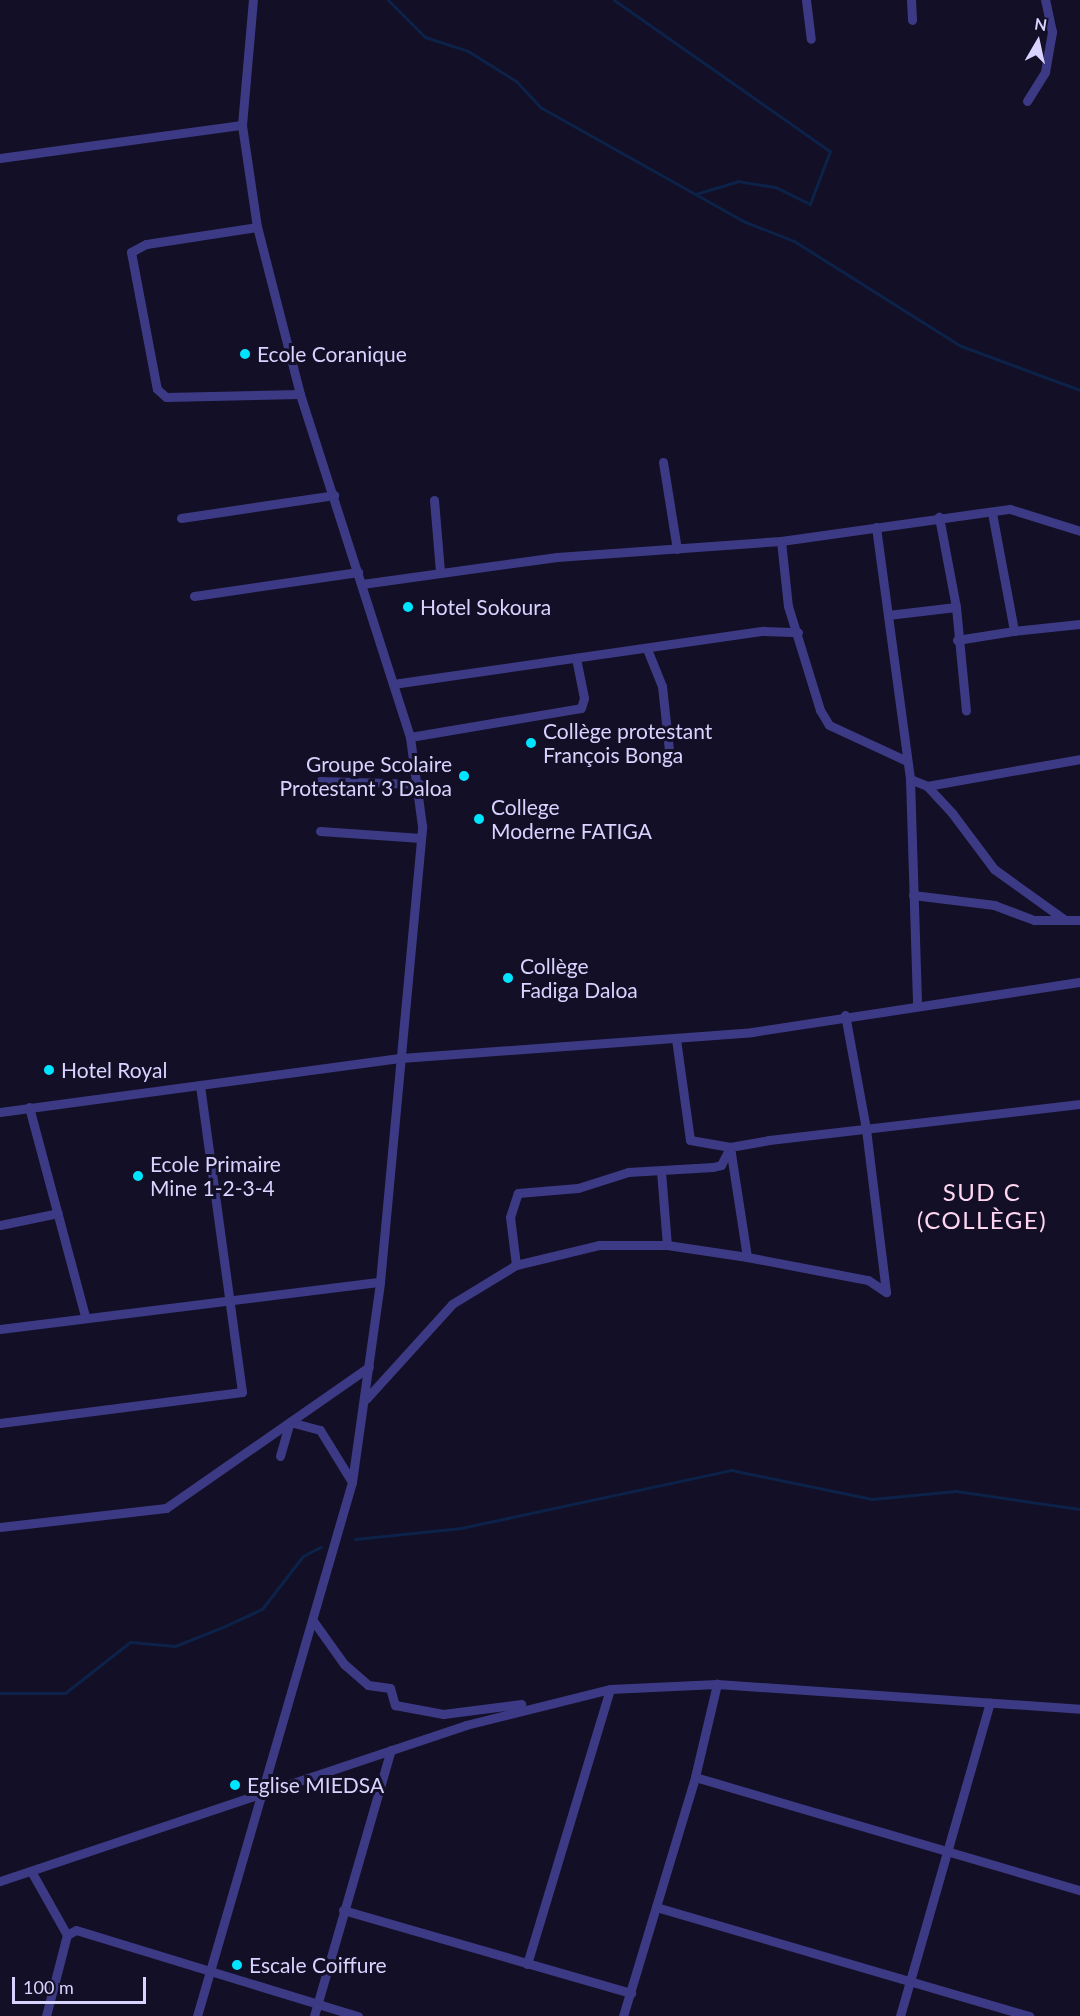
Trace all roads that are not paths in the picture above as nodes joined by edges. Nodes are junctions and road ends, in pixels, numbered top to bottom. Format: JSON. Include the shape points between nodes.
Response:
{"nodes":[{"id":1,"x":253,"y":0,"type":"edge"},
{"id":2,"x":806,"y":0,"type":"edge"},
{"id":3,"x":911,"y":0,"type":"edge"},
{"id":4,"x":1045,"y":0,"type":"edge"},
{"id":5,"x":912,"y":20,"type":"dead end"},
{"id":6,"x":811,"y":39,"type":"dead end"},
{"id":7,"x":1027,"y":101,"type":"dead end"},
{"id":8,"x":242,"y":125,"type":"junction"},
{"id":9,"x":0,"y":158,"type":"edge"},
{"id":10,"x":257,"y":227,"type":"junction"},
{"id":11,"x":300,"y":394,"type":"junction"},
{"id":12,"x":663,"y":462,"type":"dead end"},
{"id":13,"x":334,"y":495,"type":"junction"},
{"id":14,"x":434,"y":500,"type":"dead end"},
{"id":15,"x":992,"y":513,"type":"junction"},
{"id":16,"x":939,"y":517,"type":"junction"},
{"id":17,"x":181,"y":518,"type":"dead end"},
{"id":18,"x":876,"y":527,"type":"junction"},
{"id":19,"x":1080,"y":531,"type":"edge"},
{"id":20,"x":781,"y":541,"type":"junction"},
{"id":21,"x":677,"y":549,"type":"junction"},
{"id":22,"x":358,"y":572,"type":"junction"},
{"id":23,"x":440,"y":572,"type":"junction"},
{"id":24,"x":362,"y":584,"type":"junction"},
{"id":25,"x":194,"y":596,"type":"dead end"},
{"id":26,"x":956,"y":607,"type":"junction"},
{"id":27,"x":888,"y":615,"type":"junction"},
{"id":28,"x":1080,"y":624,"type":"edge"},
{"id":29,"x":1014,"y":631,"type":"junction"},
{"id":30,"x":798,"y":632,"type":"junction"},
{"id":31,"x":957,"y":640,"type":"junction"},
{"id":32,"x":647,"y":650,"type":"junction"},
{"id":33,"x":576,"y":658,"type":"junction"},
{"id":34,"x":393,"y":684,"type":"junction"},
{"id":35,"x":966,"y":711,"type":"dead end"},
{"id":36,"x":410,"y":737,"type":"junction"},
{"id":37,"x":1080,"y":759,"type":"edge"},
{"id":38,"x":670,"y":760,"type":"dead end"},
{"id":39,"x":907,"y":761,"type":"junction"},
{"id":40,"x":910,"y":779,"type":"junction"},
{"id":41,"x":320,"y":781,"type":"dead end"},
{"id":42,"x":420,"y":784,"type":"junction"},
{"id":43,"x":927,"y":786,"type":"junction"},
{"id":44,"x":320,"y":831,"type":"dead end"},
{"id":45,"x":421,"y":838,"type":"junction"},
{"id":46,"x":913,"y":895,"type":"junction"},
{"id":47,"x":1065,"y":920,"type":"junction"},
{"id":48,"x":1080,"y":920,"type":"edge"},
{"id":49,"x":1080,"y":982,"type":"edge"},
{"id":50,"x":917,"y":1004,"type":"junction"},
{"id":51,"x":845,"y":1015,"type":"junction"},
{"id":52,"x":676,"y":1039,"type":"junction"},
{"id":53,"x":401,"y":1058,"type":"junction"},
{"id":54,"x":200,"y":1085,"type":"junction"},
{"id":55,"x":1080,"y":1104,"type":"edge"},
{"id":56,"x":29,"y":1107,"type":"junction"},
{"id":57,"x":0,"y":1112,"type":"edge"},
{"id":58,"x":866,"y":1129,"type":"junction"},
{"id":59,"x":730,"y":1147,"type":"junction"},
{"id":60,"x":661,"y":1171,"type":"junction"},
{"id":61,"x":58,"y":1213,"type":"junction"},
{"id":62,"x":0,"y":1225,"type":"edge"},
{"id":63,"x":667,"y":1245,"type":"junction"},
{"id":64,"x":747,"y":1257,"type":"junction"},
{"id":65,"x":516,"y":1265,"type":"junction"},
{"id":66,"x":380,"y":1282,"type":"junction"},
{"id":67,"x":231,"y":1300,"type":"junction"},
{"id":68,"x":85,"y":1316,"type":"junction"},
{"id":69,"x":0,"y":1329,"type":"edge"},
{"id":70,"x":369,"y":1367,"type":"junction"},
{"id":71,"x":366,"y":1399,"type":"junction"},
{"id":72,"x":0,"y":1423,"type":"edge"},
{"id":73,"x":280,"y":1456,"type":"dead end"},
{"id":74,"x":352,"y":1482,"type":"junction"},
{"id":75,"x":0,"y":1527,"type":"edge"},
{"id":76,"x":314,"y":1622,"type":"junction"},
{"id":77,"x":717,"y":1684,"type":"junction"},
{"id":78,"x":610,"y":1689,"type":"junction"},
{"id":79,"x":561,"y":1698,"type":"junction"},
{"id":80,"x":990,"y":1702,"type":"junction"},
{"id":81,"x":1080,"y":1709,"type":"edge"},
{"id":82,"x":391,"y":1750,"type":"junction"},
{"id":83,"x":695,"y":1777,"type":"junction"},
{"id":84,"x":264,"y":1791,"type":"junction"},
{"id":85,"x":948,"y":1850,"type":"junction"},
{"id":86,"x":31,"y":1871,"type":"junction"},
{"id":87,"x":0,"y":1881,"type":"edge"},
{"id":88,"x":1080,"y":1890,"type":"edge"},
{"id":89,"x":656,"y":1907,"type":"junction"},
{"id":90,"x":343,"y":1910,"type":"junction"},
{"id":91,"x":67,"y":1935,"type":"junction"},
{"id":92,"x":527,"y":1964,"type":"junction"},
{"id":93,"x":209,"y":1973,"type":"junction"},
{"id":94,"x":911,"y":1981,"type":"junction"},
{"id":95,"x":630,"y":1993,"type":"junction"},
{"id":96,"x":316,"y":2003,"type":"junction"},
{"id":97,"x":46,"y":2016,"type":"edge"},
{"id":98,"x":197,"y":2016,"type":"edge"},
{"id":99,"x":315,"y":2016,"type":"edge"},
{"id":100,"x":358,"y":2016,"type":"edge"},
{"id":101,"x":623,"y":2016,"type":"edge"},
{"id":102,"x":900,"y":2016,"type":"edge"},
{"id":103,"x":1029,"y":2016,"type":"edge"}],
"edges":[{"from":1,"to":8,"type":"street"},
{"from":2,"to":6,"type":"street"},
{"from":3,"to":5,"type":"street"},
{"from":4,"to":7,"type":"street","via":[[1052,32],[1049,52],[1045,72]]},
{"from":8,"to":9,"type":"street"},
{"from":8,"to":10,"type":"street"},
{"from":10,"to":11,"type":"street"},
{"from":10,"to":11,"type":"street","via":[[146,244],[131,252],[157,389],[166,397]]},
{"from":11,"to":13,"type":"street"},
{"from":12,"to":21,"type":"street"},
{"from":13,"to":17,"type":"street"},
{"from":13,"to":22,"type":"street"},
{"from":14,"to":23,"type":"street"},
{"from":15,"to":16,"type":"street"},
{"from":15,"to":19,"type":"street","via":[[1026,511]]},
{"from":15,"to":29,"type":"street"},
{"from":16,"to":18,"type":"street"},
{"from":16,"to":26,"type":"street"},
{"from":18,"to":20,"type":"street"},
{"from":18,"to":27,"type":"street"},
{"from":20,"to":21,"type":"street"},
{"from":20,"to":30,"type":"street","via":[[788,606]]},
{"from":21,"to":23,"type":"street"},
{"from":22,"to":24,"type":"street"},
{"from":22,"to":25,"type":"street"},
{"from":23,"to":24,"type":"street"},
{"from":24,"to":34,"type":"street"},
{"from":26,"to":27,"type":"street"},
{"from":26,"to":31,"type":"street"},
{"from":27,"to":39,"type":"street"},
{"from":28,"to":29,"type":"street"},
{"from":29,"to":31,"type":"street"},
{"from":30,"to":32,"type":"street","via":[[763,631]]},
{"from":30,"to":39,"type":"street","via":[[814,699],[829,725]]},
{"from":31,"to":35,"type":"street"},
{"from":32,"to":33,"type":"street"},
{"from":32,"to":38,"type":"street","via":[[662,686]]},
{"from":33,"to":34,"type":"street"},
{"from":33,"to":36,"type":"street","via":[[584,698],[581,708]]},
{"from":34,"to":36,"type":"street"},
{"from":36,"to":42,"type":"street"},
{"from":37,"to":43,"type":"street"},
{"from":39,"to":40,"type":"street"},
{"from":40,"to":43,"type":"street"},
{"from":40,"to":46,"type":"street"},
{"from":41,"to":42,"type":"street"},
{"from":42,"to":45,"type":"street"},
{"from":43,"to":47,"type":"street","via":[[994,869]]},
{"from":44,"to":45,"type":"street"},
{"from":45,"to":53,"type":"street"},
{"from":46,"to":47,"type":"street"},
{"from":46,"to":50,"type":"street"},
{"from":47,"to":48,"type":"street"},
{"from":49,"to":50,"type":"street"},
{"from":50,"to":51,"type":"street"},
{"from":51,"to":52,"type":"street"},
{"from":51,"to":58,"type":"street"},
{"from":52,"to":53,"type":"street"},
{"from":52,"to":59,"type":"street","via":[[690,1140],[713,1148]]},
{"from":53,"to":54,"type":"street"},
{"from":53,"to":66,"type":"street"},
{"from":54,"to":56,"type":"street"},
{"from":54,"to":67,"type":"street"},
{"from":55,"to":58,"type":"street"},
{"from":56,"to":57,"type":"street"},
{"from":56,"to":61,"type":"street"},
{"from":58,"to":59,"type":"street"},
{"from":58,"to":64,"type":"street","via":[[886,1292],[868,1280]]},
{"from":59,"to":60,"type":"street","via":[[721,1165]]},
{"from":59,"to":64,"type":"street"},
{"from":60,"to":63,"type":"street"},
{"from":60,"to":65,"type":"street","via":[[628,1172],[578,1188],[518,1193],[510,1216]]},
{"from":61,"to":62,"type":"street"},
{"from":61,"to":68,"type":"street"},
{"from":63,"to":64,"type":"street"},
{"from":63,"to":65,"type":"street","via":[[599,1245]]},
{"from":65,"to":71,"type":"street","via":[[434,1319]]},
{"from":66,"to":67,"type":"street"},
{"from":66,"to":70,"type":"street"},
{"from":67,"to":68,"type":"street"},
{"from":67,"to":72,"type":"street","via":[[242,1392]]},
{"from":68,"to":69,"type":"street"},
{"from":70,"to":71,"type":"street"},
{"from":70,"to":75,"type":"street","via":[[166,1508]]},
{"from":71,"to":74,"type":"street"},
{"from":73,"to":74,"type":"street","via":[[290,1422],[320,1430]]},
{"from":74,"to":76,"type":"street"},
{"from":76,"to":79,"type":"street","via":[[344,1664],[369,1684],[390,1688],[397,1706],[443,1714]]},
{"from":76,"to":84,"type":"street"},
{"from":77,"to":78,"type":"street"},
{"from":77,"to":80,"type":"street"},
{"from":77,"to":83,"type":"street"},
{"from":78,"to":79,"type":"street"},
{"from":78,"to":92,"type":"street"},
{"from":79,"to":82,"type":"street"},
{"from":80,"to":81,"type":"street"},
{"from":80,"to":85,"type":"street"},
{"from":82,"to":84,"type":"street"},
{"from":82,"to":90,"type":"street"},
{"from":83,"to":85,"type":"street"},
{"from":83,"to":89,"type":"street"},
{"from":84,"to":86,"type":"street"},
{"from":84,"to":93,"type":"street"},
{"from":85,"to":88,"type":"street"},
{"from":85,"to":94,"type":"street"},
{"from":86,"to":87,"type":"street"},
{"from":86,"to":91,"type":"street"},
{"from":89,"to":94,"type":"street"},
{"from":89,"to":95,"type":"street"},
{"from":90,"to":92,"type":"street"},
{"from":90,"to":96,"type":"street"},
{"from":91,"to":93,"type":"street","via":[[80,1930]]},
{"from":91,"to":97,"type":"street"},
{"from":92,"to":95,"type":"street"},
{"from":93,"to":96,"type":"street"},
{"from":93,"to":98,"type":"street"},
{"from":94,"to":102,"type":"street"},
{"from":94,"to":103,"type":"street"},
{"from":95,"to":101,"type":"street"},
{"from":96,"to":99,"type":"street"},
{"from":96,"to":100,"type":"street"}]}
